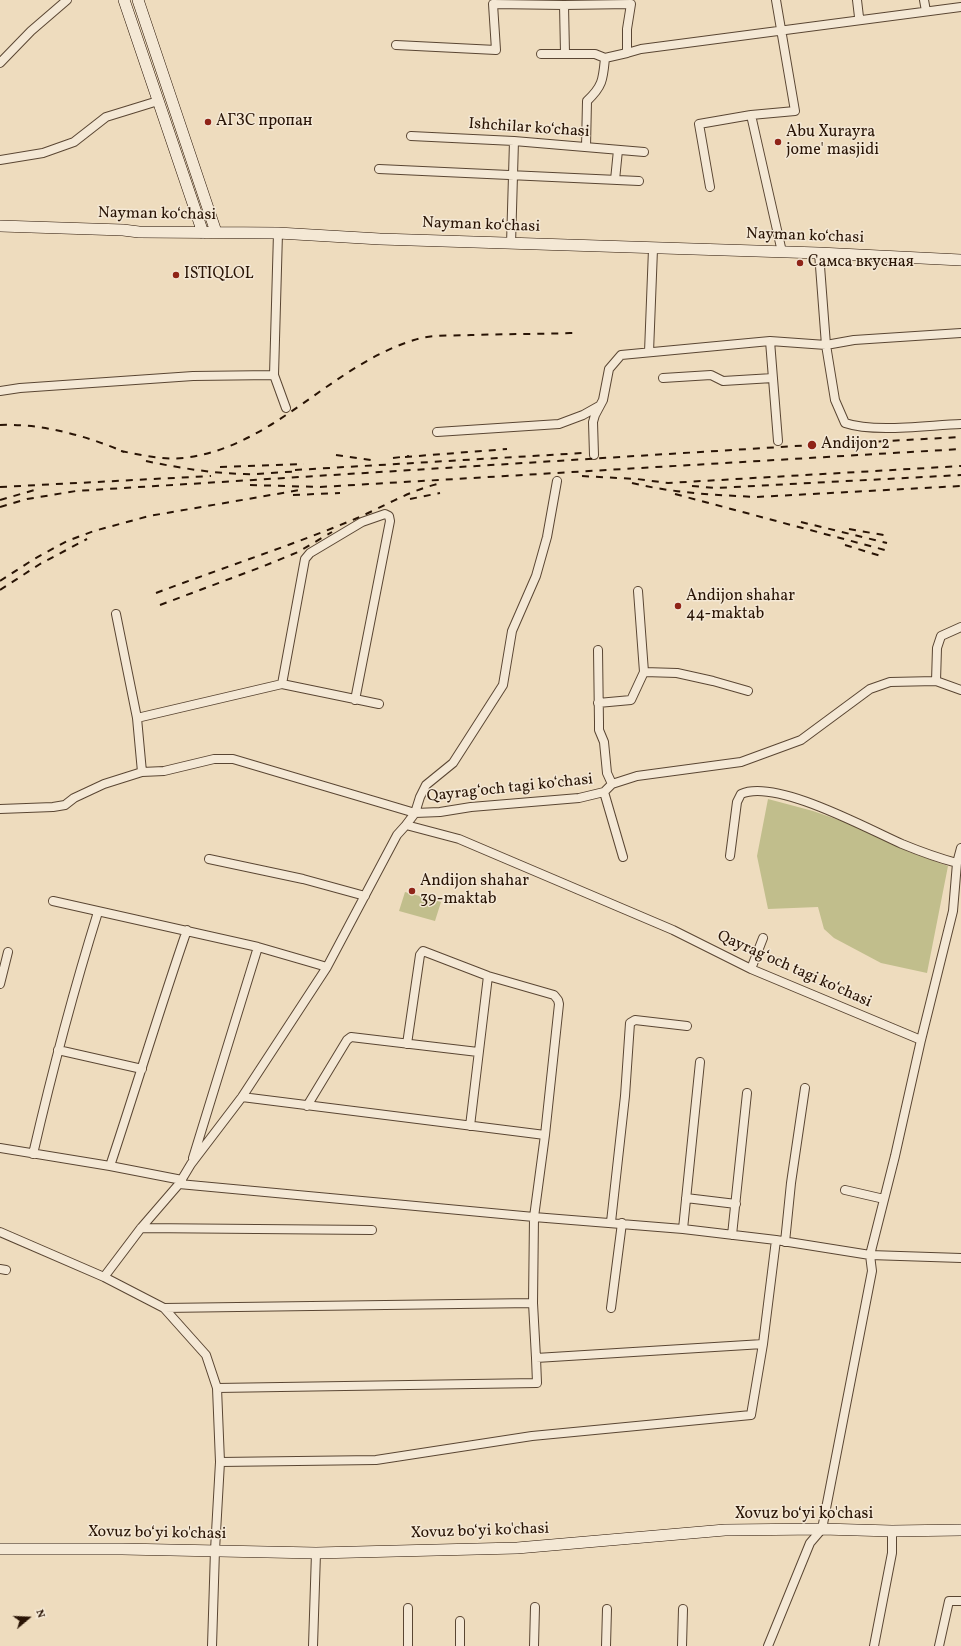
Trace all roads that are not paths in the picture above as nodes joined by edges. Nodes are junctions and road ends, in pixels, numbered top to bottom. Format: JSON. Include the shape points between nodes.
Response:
{"nodes":[{"id":1,"x":67,"y":0,"type":"edge"},
{"id":2,"x":124,"y":0,"type":"edge"},
{"id":3,"x":138,"y":0,"type":"edge"},
{"id":4,"x":776,"y":0,"type":"edge"},
{"id":5,"x":857,"y":0,"type":"edge"},
{"id":6,"x":924,"y":0,"type":"edge"},
{"id":7,"x":493,"y":2,"type":"edge"},
{"id":8,"x":564,"y":5,"type":"junction"},
{"id":9,"x":961,"y":7,"type":"edge"},
{"id":10,"x":926,"y":11,"type":"junction"},
{"id":11,"x":859,"y":17,"type":"dead end"},
{"id":12,"x":781,"y":31,"type":"junction"},
{"id":13,"x":396,"y":45,"type":"dead end"},
{"id":14,"x":565,"y":53,"type":"junction"},
{"id":15,"x":627,"y":53,"type":"junction"},
{"id":16,"x":541,"y":54,"type":"dead end"},
{"id":17,"x":605,"y":58,"type":"junction"},
{"id":18,"x":0,"y":63,"type":"edge"},
{"id":19,"x":158,"y":101,"type":"junction"},
{"id":20,"x":751,"y":115,"type":"junction"},
{"id":21,"x":411,"y":136,"type":"dead end"},
{"id":22,"x":514,"y":141,"type":"junction"},
{"id":23,"x":586,"y":147,"type":"junction"},
{"id":24,"x":618,"y":150,"type":"junction"},
{"id":25,"x":644,"y":152,"type":"dead end"},
{"id":26,"x":0,"y":160,"type":"edge"},
{"id":27,"x":379,"y":169,"type":"dead end"},
{"id":28,"x":513,"y":176,"type":"junction"},
{"id":29,"x":615,"y":180,"type":"junction"},
{"id":30,"x":639,"y":181,"type":"dead end"},
{"id":31,"x":710,"y":187,"type":"dead end"},
{"id":32,"x":0,"y":226,"type":"edge"},
{"id":33,"x":216,"y":232,"type":"junction"},
{"id":34,"x":202,"y":233,"type":"junction"},
{"id":35,"x":278,"y":233,"type":"junction"},
{"id":36,"x":511,"y":244,"type":"junction"},
{"id":37,"x":653,"y":249,"type":"junction"},
{"id":38,"x":782,"y":252,"type":"junction"},
{"id":39,"x":819,"y":253,"type":"junction"},
{"id":40,"x":961,"y":260,"type":"edge"},
{"id":41,"x":961,"y":333,"type":"edge"},
{"id":42,"x":770,"y":341,"type":"junction"},
{"id":43,"x":826,"y":345,"type":"junction"},
{"id":44,"x":649,"y":352,"type":"junction"},
{"id":45,"x":274,"y":375,"type":"junction"},
{"id":46,"x":663,"y":378,"type":"dead end"},
{"id":47,"x":774,"y":378,"type":"junction"},
{"id":48,"x":0,"y":391,"type":"edge"},
{"id":49,"x":599,"y":406,"type":"junction"},
{"id":50,"x":286,"y":408,"type":"dead end"},
{"id":51,"x":961,"y":424,"type":"edge"},
{"id":52,"x":437,"y":432,"type":"dead end"},
{"id":53,"x":778,"y":441,"type":"dead end"},
{"id":54,"x":594,"y":455,"type":"dead end"},
{"id":55,"x":557,"y":481,"type":"dead end"},
{"id":56,"x":638,"y":591,"type":"dead end"},
{"id":57,"x":116,"y":614,"type":"dead end"},
{"id":58,"x":961,"y":627,"type":"edge"},
{"id":59,"x":598,"y":650,"type":"dead end"},
{"id":60,"x":644,"y":672,"type":"junction"},
{"id":61,"x":936,"y":681,"type":"junction"},
{"id":62,"x":282,"y":684,"type":"junction"},
{"id":63,"x":961,"y":690,"type":"edge"},
{"id":64,"x":748,"y":691,"type":"dead end"},
{"id":65,"x":355,"y":700,"type":"junction"},
{"id":66,"x":598,"y":703,"type":"junction"},
{"id":67,"x":378,"y":704,"type":"dead end"},
{"id":68,"x":137,"y":718,"type":"junction"},
{"id":69,"x":142,"y":772,"type":"junction"},
{"id":70,"x":612,"y":784,"type":"junction"},
{"id":71,"x":604,"y":792,"type":"junction"},
{"id":72,"x":0,"y":808,"type":"edge"},
{"id":73,"x":414,"y":813,"type":"junction"},
{"id":74,"x":406,"y":825,"type":"junction"},
{"id":75,"x":961,"y":848,"type":"edge"},
{"id":76,"x":730,"y":856,"type":"dead end"},
{"id":77,"x":623,"y":857,"type":"dead end"},
{"id":78,"x":209,"y":858,"type":"dead end"},
{"id":79,"x":956,"y":863,"type":"junction"},
{"id":80,"x":365,"y":896,"type":"junction"},
{"id":81,"x":53,"y":901,"type":"dead end"},
{"id":82,"x":98,"y":912,"type":"junction"},
{"id":83,"x":187,"y":930,"type":"junction"},
{"id":84,"x":763,"y":938,"type":"dead end"},
{"id":85,"x":258,"y":947,"type":"junction"},
{"id":86,"x":8,"y":952,"type":"dead end"},
{"id":87,"x":326,"y":967,"type":"junction"},
{"id":88,"x":751,"y":969,"type":"junction"},
{"id":89,"x":488,"y":976,"type":"junction"},
{"id":90,"x":0,"y":984,"type":"edge"},
{"id":91,"x":687,"y":1026,"type":"dead end"},
{"id":92,"x":921,"y":1040,"type":"junction"},
{"id":93,"x":407,"y":1044,"type":"junction"},
{"id":94,"x":58,"y":1050,"type":"junction"},
{"id":95,"x":478,"y":1052,"type":"junction"},
{"id":96,"x":700,"y":1062,"type":"dead end"},
{"id":97,"x":142,"y":1069,"type":"junction"},
{"id":98,"x":805,"y":1088,"type":"dead end"},
{"id":99,"x":746,"y":1093,"type":"dead end"},
{"id":100,"x":242,"y":1097,"type":"junction"},
{"id":101,"x":308,"y":1106,"type":"junction"},
{"id":102,"x":470,"y":1126,"type":"junction"},
{"id":103,"x":545,"y":1135,"type":"junction"},
{"id":104,"x":0,"y":1148,"type":"edge"},
{"id":105,"x":33,"y":1154,"type":"junction"},
{"id":106,"x":191,"y":1164,"type":"junction"},
{"id":107,"x":110,"y":1166,"type":"junction"},
{"id":108,"x":180,"y":1182,"type":"junction"},
{"id":109,"x":845,"y":1190,"type":"dead end"},
{"id":110,"x":686,"y":1198,"type":"junction"},
{"id":111,"x":884,"y":1199,"type":"junction"},
{"id":112,"x":736,"y":1204,"type":"junction"},
{"id":113,"x":534,"y":1217,"type":"junction"},
{"id":114,"x":611,"y":1222,"type":"junction"},
{"id":115,"x":622,"y":1223,"type":"junction"},
{"id":116,"x":141,"y":1228,"type":"junction"},
{"id":117,"x":684,"y":1229,"type":"junction"},
{"id":118,"x":372,"y":1230,"type":"dead end"},
{"id":119,"x":0,"y":1232,"type":"edge"},
{"id":120,"x":732,"y":1235,"type":"junction"},
{"id":121,"x":776,"y":1240,"type":"junction"},
{"id":122,"x":784,"y":1242,"type":"junction"},
{"id":123,"x":870,"y":1255,"type":"junction"},
{"id":124,"x":961,"y":1258,"type":"edge"},
{"id":125,"x":104,"y":1278,"type":"junction"},
{"id":126,"x":532,"y":1303,"type":"junction"},
{"id":127,"x":164,"y":1308,"type":"junction"},
{"id":128,"x":611,"y":1308,"type":"dead end"},
{"id":129,"x":762,"y":1344,"type":"junction"},
{"id":130,"x":536,"y":1358,"type":"junction"},
{"id":131,"x":217,"y":1388,"type":"junction"},
{"id":132,"x":220,"y":1462,"type":"junction"},
{"id":133,"x":822,"y":1528,"type":"junction"},
{"id":134,"x":961,"y":1530,"type":"edge"},
{"id":135,"x":892,"y":1531,"type":"junction"},
{"id":136,"x":0,"y":1549,"type":"edge"},
{"id":137,"x":215,"y":1550,"type":"junction"},
{"id":138,"x":316,"y":1553,"type":"junction"},
{"id":139,"x":961,"y":1601,"type":"edge"},
{"id":140,"x":534,"y":1607,"type":"dead end"},
{"id":141,"x":408,"y":1608,"type":"dead end"},
{"id":142,"x":607,"y":1609,"type":"dead end"},
{"id":143,"x":683,"y":1609,"type":"dead end"},
{"id":144,"x":460,"y":1621,"type":"dead end"},
{"id":145,"x":212,"y":1646,"type":"edge"},
{"id":146,"x":313,"y":1646,"type":"edge"},
{"id":147,"x":408,"y":1646,"type":"edge"},
{"id":148,"x":460,"y":1646,"type":"edge"},
{"id":149,"x":534,"y":1646,"type":"edge"},
{"id":150,"x":606,"y":1646,"type":"edge"},
{"id":151,"x":682,"y":1646,"type":"edge"},
{"id":152,"x":768,"y":1646,"type":"edge"},
{"id":153,"x":874,"y":1646,"type":"edge"},
{"id":154,"x":939,"y":1646,"type":"edge"}],
"edges":[{"from":1,"to":18,"type":"street","via":[[31,31]]},
{"from":2,"to":19,"type":"main road"},
{"from":3,"to":33,"type":"main road"},
{"from":4,"to":12,"type":"street"},
{"from":5,"to":11,"type":"street"},
{"from":6,"to":10,"type":"street"},
{"from":7,"to":8,"type":"street"},
{"from":7,"to":13,"type":"street","via":[[496,50]]},
{"from":8,"to":14,"type":"street"},
{"from":8,"to":15,"type":"street","via":[[631,4]]},
{"from":9,"to":10,"type":"street"},
{"from":10,"to":12,"type":"street"},
{"from":12,"to":15,"type":"street","via":[[641,48]]},
{"from":12,"to":20,"type":"street","via":[[795,111]]},
{"from":14,"to":16,"type":"street"},
{"from":14,"to":17,"type":"street","via":[[595,54]]},
{"from":15,"to":17,"type":"street"},
{"from":17,"to":23,"type":"street","via":[[603,79],[594,94],[586,101]]},
{"from":19,"to":26,"type":"street","via":[[106,117],[74,142],[43,153]]},
{"from":19,"to":34,"type":"main road"},
{"from":20,"to":31,"type":"street","via":[[699,124]]},
{"from":20,"to":38,"type":"street"},
{"from":21,"to":22,"type":"street","name":"Ishchilar koʻchasi"},
{"from":22,"to":23,"type":"street","name":"Ishchilar koʻchasi"},
{"from":22,"to":28,"type":"street"},
{"from":23,"to":24,"type":"street","name":"Ishchilar koʻchasi"},
{"from":24,"to":25,"type":"street","name":"Ishchilar koʻchasi"},
{"from":24,"to":29,"type":"street"},
{"from":27,"to":28,"type":"street"},
{"from":28,"to":29,"type":"street"},
{"from":28,"to":36,"type":"street"},
{"from":29,"to":30,"type":"street"},
{"from":32,"to":34,"type":"main road","name":"Nayman koʻchasi"},
{"from":33,"to":34,"type":"main road","name":"Nayman koʻchasi"},
{"from":33,"to":35,"type":"main road","name":"Nayman koʻchasi"},
{"from":35,"to":36,"type":"main road","name":"Nayman koʻchasi"},
{"from":35,"to":45,"type":"street"},
{"from":36,"to":37,"type":"main road","name":"Nayman koʻchasi"},
{"from":37,"to":38,"type":"main road","name":"Nayman koʻchasi"},
{"from":37,"to":44,"type":"street"},
{"from":38,"to":39,"type":"main road","name":"Nayman koʻchasi"},
{"from":39,"to":40,"type":"main road","name":"Nayman koʻchasi"},
{"from":39,"to":43,"type":"street"},
{"from":41,"to":43,"type":"street","via":[[854,340]]},
{"from":42,"to":43,"type":"street"},
{"from":42,"to":44,"type":"street"},
{"from":42,"to":47,"type":"street"},
{"from":43,"to":51,"type":"street","via":[[835,400],[845,423],[879,428]]},
{"from":44,"to":49,"type":"street","via":[[621,355],[609,369],[603,400]]},
{"from":45,"to":48,"type":"street","via":[[193,376]]},
{"from":45,"to":50,"type":"street"},
{"from":46,"to":47,"type":"street","via":[[711,376],[723,381]]},
{"from":47,"to":53,"type":"street"},
{"from":49,"to":52,"type":"street","via":[[559,424]]},
{"from":49,"to":54,"type":"street","via":[[593,422]]},
{"from":55,"to":73,"type":"street","via":[[547,537],[536,576],[512,632],[503,685],[453,763],[426,785]]},
{"from":56,"to":60,"type":"street"},
{"from":57,"to":68,"type":"street"},
{"from":58,"to":61,"type":"street","via":[[941,636],[937,648]]},
{"from":59,"to":66,"type":"street"},
{"from":60,"to":64,"type":"street","via":[[677,673],[713,680]]},
{"from":60,"to":66,"type":"street","via":[[631,700]]},
{"from":61,"to":63,"type":"street","name":"Qayragʻoch tagi koʻchasi"},
{"from":61,"to":70,"type":"street","name":"Qayragʻoch tagi koʻchasi","via":[[890,682],[870,689],[800,740],[741,762],[637,776]]},
{"from":62,"to":65,"type":"street"},
{"from":62,"to":65,"type":"street","via":[[305,559],[310,553],[362,522],[385,514],[390,520]]},
{"from":62,"to":68,"type":"street"},
{"from":65,"to":67,"type":"street"},
{"from":66,"to":70,"type":"street","via":[[599,730],[604,742],[607,773]]},
{"from":68,"to":69,"type":"street"},
{"from":69,"to":72,"type":"street","name":"Qayragʻoch tagi koʻchasi","via":[[104,784],[65,805]]},
{"from":69,"to":73,"type":"street","name":"Qayragʻoch tagi koʻchasi","via":[[214,759],[233,759]]},
{"from":70,"to":71,"type":"street","name":"Qayragʻoch tagi koʻchasi"},
{"from":71,"to":73,"type":"street","name":"Qayragʻoch tagi koʻchasi","via":[[563,800]]},
{"from":71,"to":77,"type":"street"},
{"from":73,"to":74,"type":"street"},
{"from":74,"to":80,"type":"street","via":[[397,835]]},
{"from":74,"to":88,"type":"street","name":"Qayragʻoch tagi koʻchasi","via":[[459,838],[673,930]]},
{"from":75,"to":79,"type":"street"},
{"from":76,"to":79,"type":"street","via":[[737,802],[741,794],[753,790],[793,796],[902,844]]},
{"from":78,"to":80,"type":"street"},
{"from":79,"to":92,"type":"street","via":[[953,911]]},
{"from":80,"to":87,"type":"street"},
{"from":81,"to":82,"type":"street"},
{"from":82,"to":83,"type":"street"},
{"from":82,"to":94,"type":"street"},
{"from":83,"to":85,"type":"street"},
{"from":83,"to":97,"type":"street"},
{"from":84,"to":88,"type":"street"},
{"from":85,"to":87,"type":"street"},
{"from":85,"to":106,"type":"street"},
{"from":86,"to":90,"type":"street"},
{"from":87,"to":100,"type":"street"},
{"from":88,"to":92,"type":"street","name":"Qayragʻoch tagi koʻchasi"},
{"from":89,"to":93,"type":"street","via":[[422,951]]},
{"from":89,"to":95,"type":"street"},
{"from":89,"to":103,"type":"street","via":[[554,995],[558,1000]]},
{"from":91,"to":114,"type":"street","via":[[635,1020],[630,1023]]},
{"from":92,"to":111,"type":"street"},
{"from":93,"to":95,"type":"street"},
{"from":93,"to":101,"type":"street","via":[[351,1037]]},
{"from":94,"to":97,"type":"street"},
{"from":94,"to":105,"type":"street"},
{"from":95,"to":102,"type":"street"},
{"from":96,"to":110,"type":"street"},
{"from":97,"to":107,"type":"street"},
{"from":98,"to":122,"type":"street"},
{"from":99,"to":112,"type":"street"},
{"from":100,"to":101,"type":"street"},
{"from":100,"to":106,"type":"street"},
{"from":101,"to":102,"type":"street"},
{"from":102,"to":103,"type":"street"},
{"from":103,"to":113,"type":"street"},
{"from":104,"to":105,"type":"street"},
{"from":105,"to":107,"type":"street"},
{"from":106,"to":108,"type":"street"},
{"from":107,"to":108,"type":"street"},
{"from":108,"to":113,"type":"street"},
{"from":108,"to":116,"type":"street"},
{"from":109,"to":111,"type":"street"},
{"from":110,"to":112,"type":"street"},
{"from":110,"to":117,"type":"street"},
{"from":111,"to":123,"type":"street"},
{"from":112,"to":120,"type":"street"},
{"from":113,"to":114,"type":"street"},
{"from":113,"to":126,"type":"street"},
{"from":114,"to":115,"type":"street"},
{"from":115,"to":117,"type":"street"},
{"from":115,"to":128,"type":"street"},
{"from":116,"to":118,"type":"street"},
{"from":116,"to":125,"type":"street"},
{"from":117,"to":120,"type":"street"},
{"from":119,"to":125,"type":"street"},
{"from":120,"to":121,"type":"street"},
{"from":121,"to":122,"type":"street"},
{"from":121,"to":129,"type":"street"},
{"from":122,"to":123,"type":"street"},
{"from":123,"to":124,"type":"street"},
{"from":123,"to":133,"type":"street","via":[[872,1271]]},
{"from":125,"to":127,"type":"street"},
{"from":126,"to":127,"type":"street"},
{"from":126,"to":130,"type":"street"},
{"from":127,"to":131,"type":"street","via":[[206,1356]]},
{"from":129,"to":130,"type":"street"},
{"from":129,"to":132,"type":"street","via":[[751,1415],[532,1436],[376,1460]]},
{"from":130,"to":131,"type":"street","via":[[537,1383]]},
{"from":131,"to":132,"type":"street"},
{"from":132,"to":137,"type":"street"},
{"from":133,"to":135,"type":"main road","name":"Xovuz bo‘yi ko'chasi"},
{"from":133,"to":138,"type":"main road","name":"Xovuz bo‘yi ko'chasi","via":[[725,1530],[517,1548]]},
{"from":133,"to":152,"type":"street","via":[[810,1543]]},
{"from":134,"to":135,"type":"main road","name":"Xovuz bo‘yi ko'chasi"},
{"from":135,"to":153,"type":"street","via":[[892,1553]]},
{"from":136,"to":137,"type":"main road","name":"Xovuz bo‘yi ko'chasi"},
{"from":137,"to":138,"type":"main road","name":"Xovuz bo‘yi ko'chasi"},
{"from":137,"to":145,"type":"street"},
{"from":138,"to":146,"type":"street"},
{"from":139,"to":154,"type":"street","via":[[949,1601]]},
{"from":140,"to":149,"type":"street"},
{"from":141,"to":147,"type":"street"},
{"from":142,"to":150,"type":"street"},
{"from":143,"to":151,"type":"street"},
{"from":144,"to":148,"type":"street"}]}
